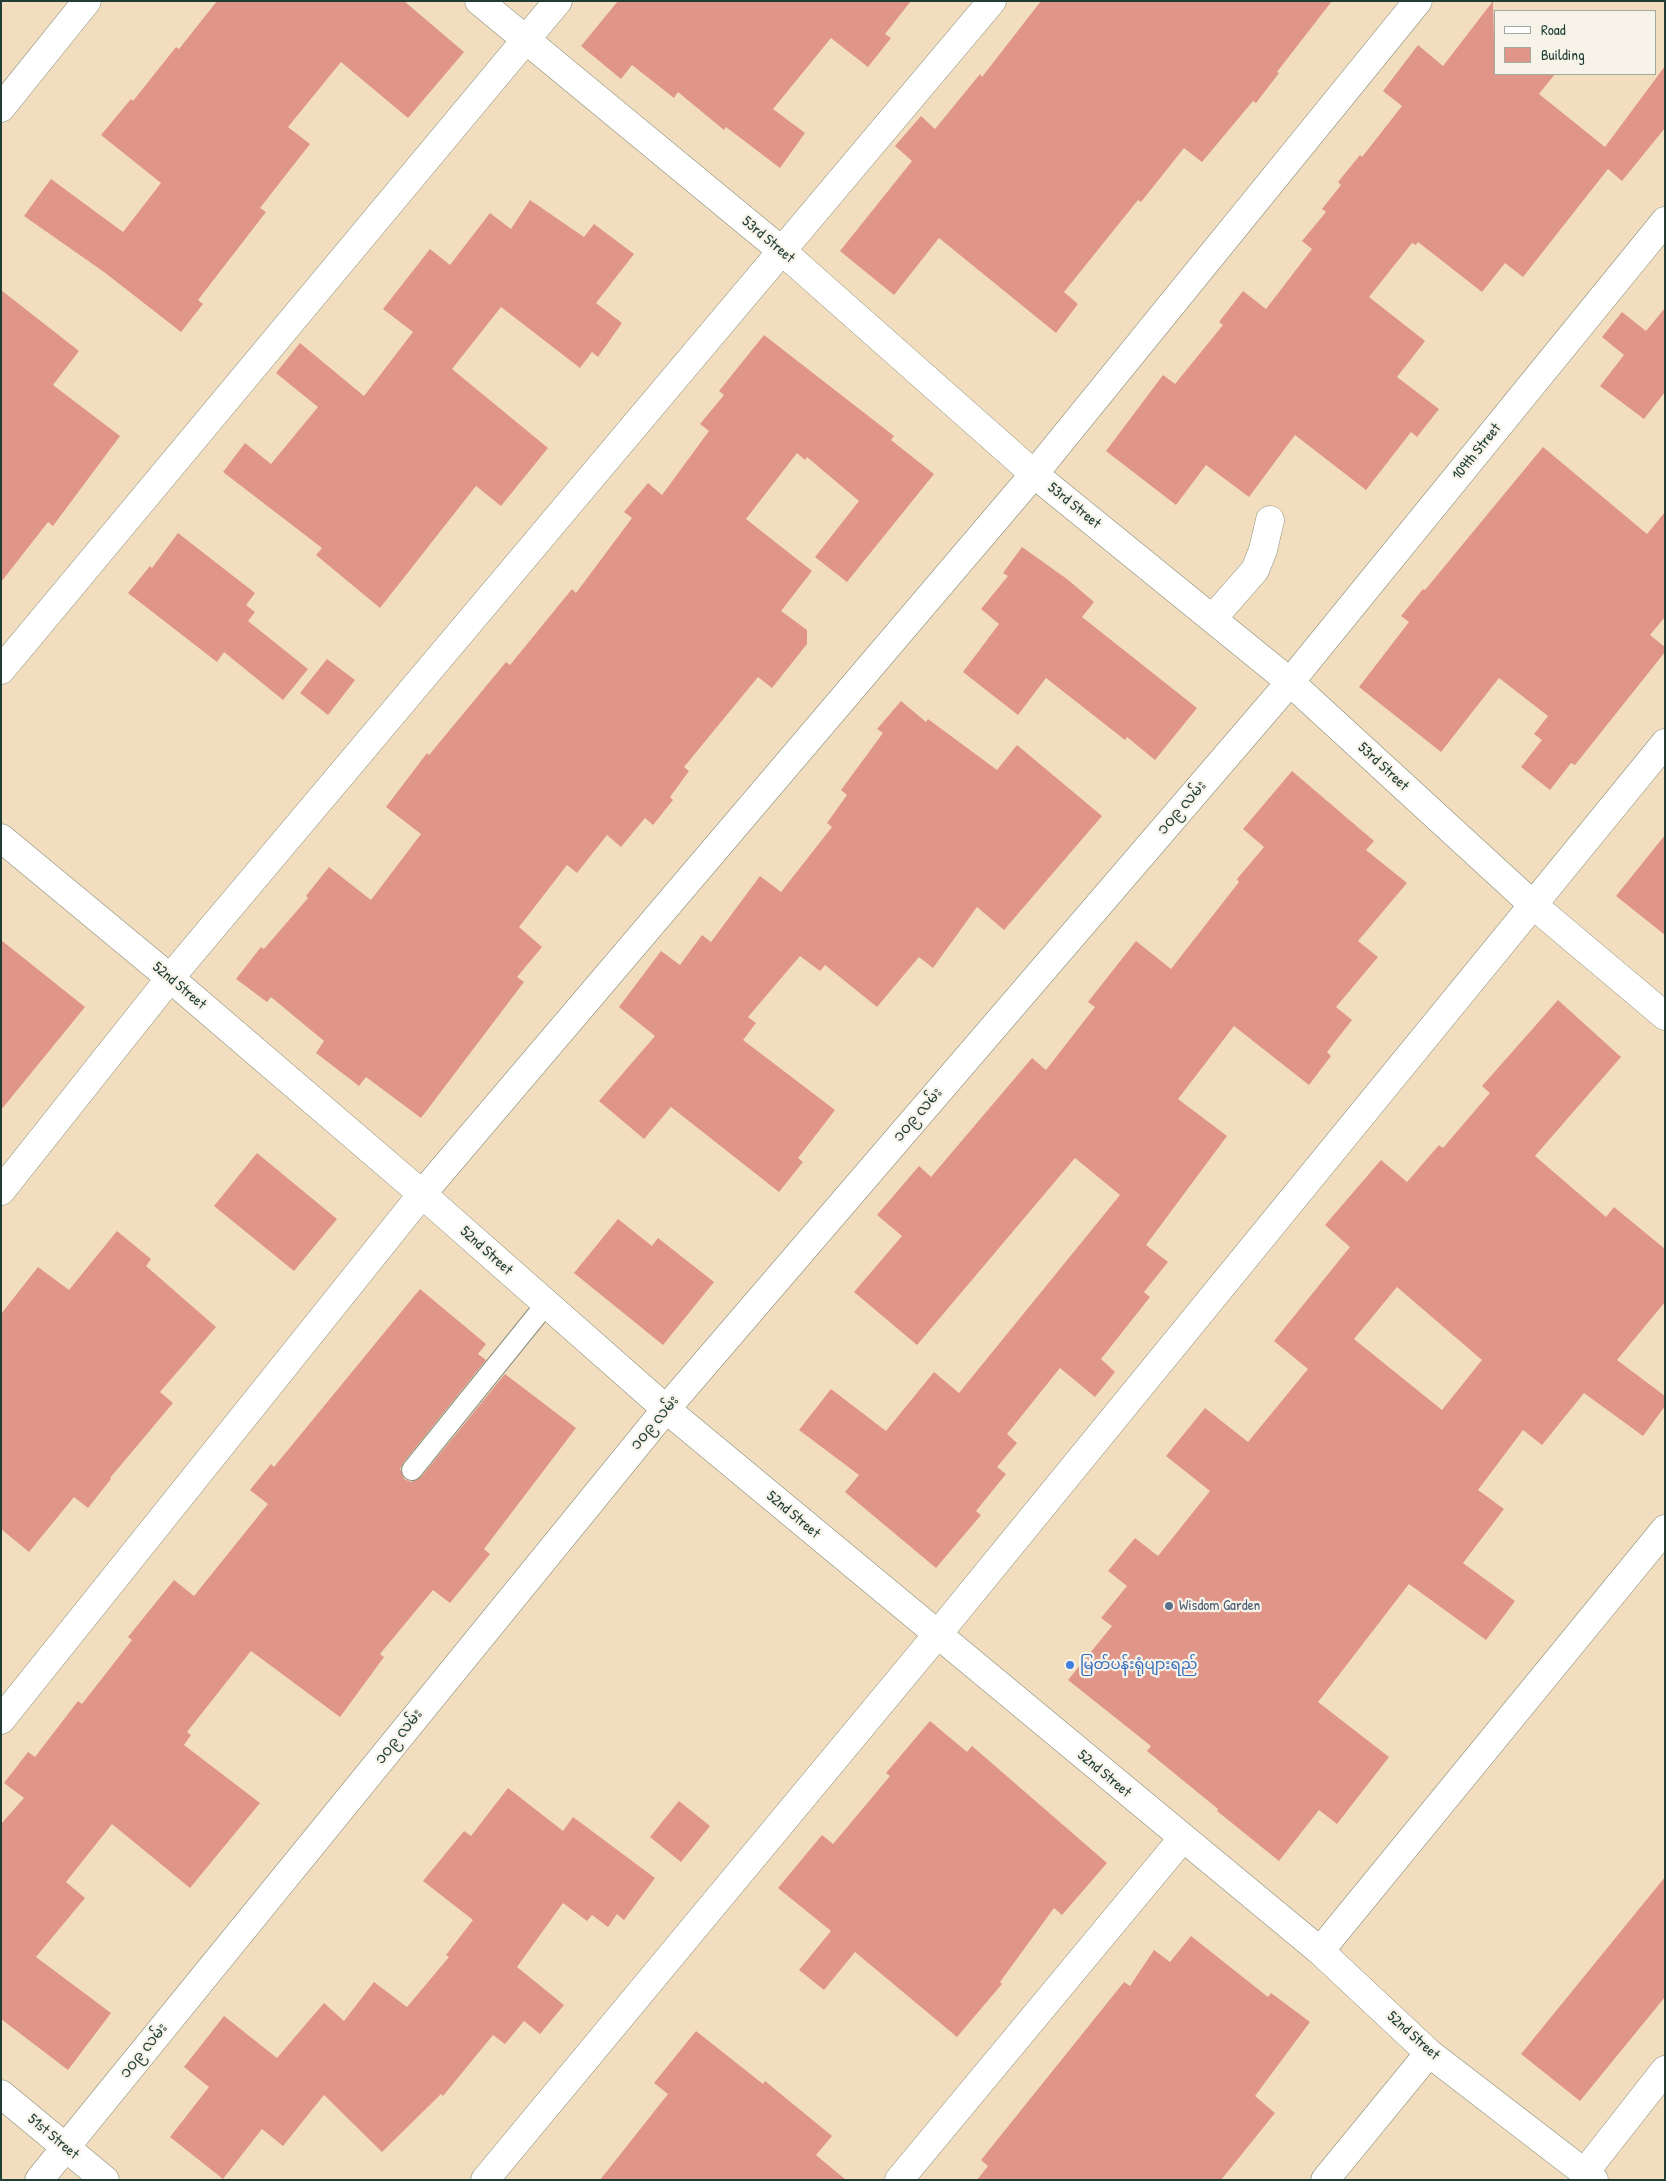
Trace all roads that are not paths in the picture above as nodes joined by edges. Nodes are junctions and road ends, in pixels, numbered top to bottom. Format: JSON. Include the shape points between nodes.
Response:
{"nodes":[{"id":1,"x":87,"y":1,"type":"edge"},
{"id":2,"x":479,"y":1,"type":"edge"},
{"id":3,"x":558,"y":1,"type":"edge"},
{"id":4,"x":992,"y":1,"type":"edge"},
{"id":5,"x":1418,"y":1,"type":"edge"},
{"id":6,"x":527,"y":40,"type":"junction"},
{"id":7,"x":1,"y":108,"type":"edge"},
{"id":8,"x":1665,"y":221,"type":"edge"},
{"id":9,"x":782,"y":251,"type":"junction"},
{"id":10,"x":1034,"y":474,"type":"junction"},
{"id":11,"x":1270,"y":520,"type":"dead end"},
{"id":12,"x":1213,"y":618,"type":"junction"},
{"id":13,"x":1,"y":670,"type":"edge"},
{"id":14,"x":1290,"y":682,"type":"junction"},
{"id":15,"x":1665,"y":743,"type":"edge"},
{"id":16,"x":1,"y":838,"type":"edge"},
{"id":17,"x":1532,"y":904,"type":"junction"},
{"id":18,"x":170,"y":978,"type":"junction"},
{"id":19,"x":1665,"y":1016,"type":"edge"},
{"id":20,"x":1,"y":1191,"type":"edge"},
{"id":21,"x":422,"y":1194,"type":"junction"},
{"id":22,"x":546,"y":1304,"type":"junction"},
{"id":23,"x":666,"y":1408,"type":"junction"},
{"id":24,"x":412,"y":1470,"type":"dead end"},
{"id":25,"x":1665,"y":1529,"type":"edge"},
{"id":26,"x":937,"y":1634,"type":"junction"},
{"id":27,"x":1,"y":1720,"type":"edge"},
{"id":28,"x":1182,"y":1838,"type":"junction"},
{"id":29,"x":1320,"y":1951,"type":"junction"},
{"id":30,"x":1429,"y":2053,"type":"junction"},
{"id":31,"x":1665,"y":2070,"type":"edge"},
{"id":32,"x":1,"y":2094,"type":"edge"},
{"id":33,"x":65,"y":2148,"type":"junction"},
{"id":34,"x":1590,"y":2176,"type":"edge"},
{"id":35,"x":39,"y":2180,"type":"edge"},
{"id":36,"x":105,"y":2180,"type":"edge"},
{"id":37,"x":485,"y":2180,"type":"edge"},
{"id":38,"x":899,"y":2180,"type":"edge"},
{"id":39,"x":1325,"y":2180,"type":"edge"}],
"edges":[{"from":1,"to":7,"type":"street"},
{"from":2,"to":6,"type":"street","name":"53rd Street"},
{"from":3,"to":6,"type":"street"},
{"from":4,"to":9,"type":"street"},
{"from":5,"to":10,"type":"street"},
{"from":6,"to":9,"type":"street","name":"53rd Street"},
{"from":6,"to":13,"type":"street"},
{"from":8,"to":14,"type":"street","name":"109th Street"},
{"from":9,"to":10,"type":"street","name":"53rd Street"},
{"from":9,"to":18,"type":"street"},
{"from":10,"to":12,"type":"street","name":"53rd Street"},
{"from":10,"to":21,"type":"street"},
{"from":11,"to":12,"type":"street","via":[[1255,570]]},
{"from":12,"to":14,"type":"street","name":"53rd Street"},
{"from":14,"to":17,"type":"street","name":"53rd Street"},
{"from":14,"to":23,"type":"street","name":"၁၀၉ လမ်း"},
{"from":15,"to":17,"type":"street"},
{"from":16,"to":18,"type":"street","name":"52nd Street"},
{"from":17,"to":19,"type":"street","name":"53rd Street"},
{"from":17,"to":26,"type":"street"},
{"from":18,"to":20,"type":"street"},
{"from":18,"to":21,"type":"street","name":"52nd Street"},
{"from":21,"to":22,"type":"street","name":"52nd Street"},
{"from":21,"to":27,"type":"street"},
{"from":22,"to":23,"type":"street","name":"52nd Street"},
{"from":22,"to":24,"type":"lane"},
{"from":23,"to":26,"type":"street","name":"52nd Street"},
{"from":23,"to":33,"type":"street","name":"၁၀၉ လမ်း"},
{"from":25,"to":29,"type":"street"},
{"from":26,"to":28,"type":"street","name":"52nd Street"},
{"from":26,"to":37,"type":"street"},
{"from":28,"to":29,"type":"street","name":"52nd Street"},
{"from":28,"to":38,"type":"street"},
{"from":29,"to":30,"type":"street","name":"52nd Street"},
{"from":30,"to":34,"type":"street","name":"52nd Street"},
{"from":30,"to":39,"type":"street"},
{"from":31,"to":34,"type":"street"},
{"from":32,"to":33,"type":"street","name":"51st Street"},
{"from":33,"to":35,"type":"street","name":"၁၀၉ လမ်း"},
{"from":33,"to":36,"type":"street","name":"51st Street"}]}
